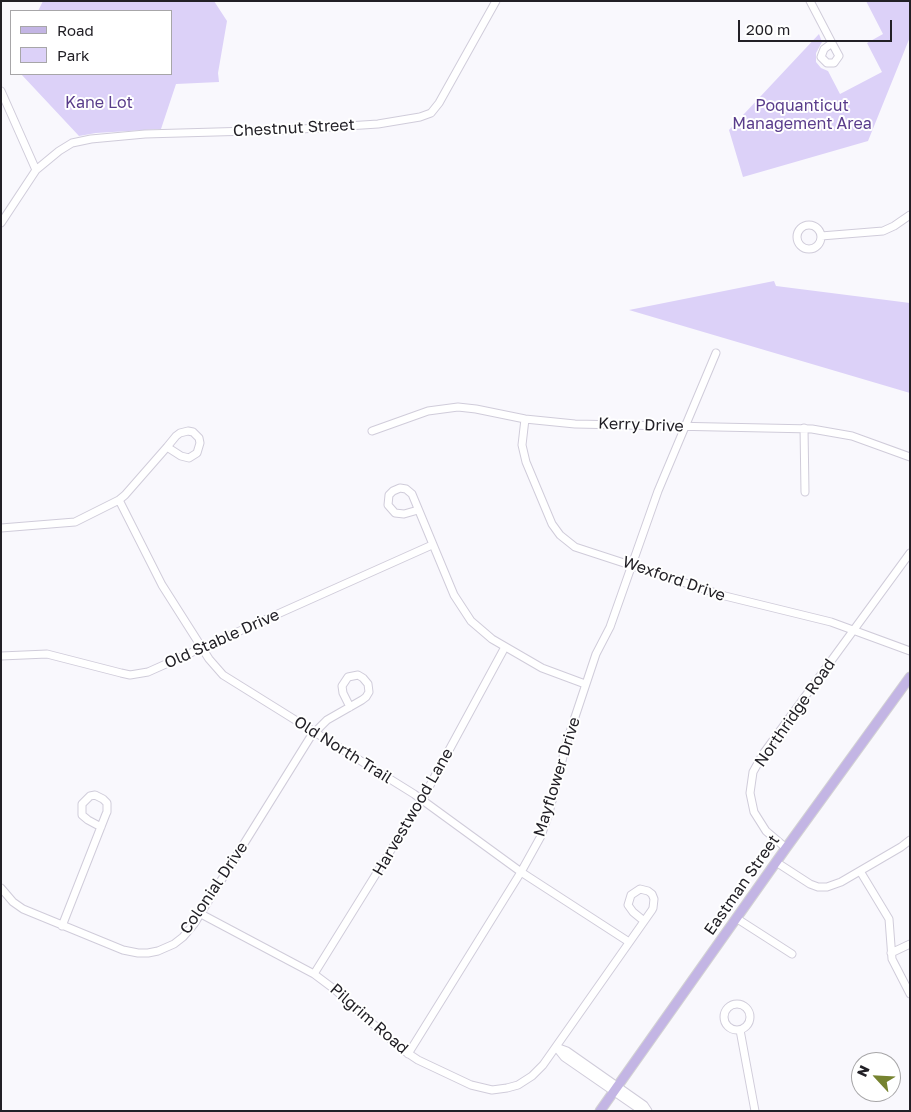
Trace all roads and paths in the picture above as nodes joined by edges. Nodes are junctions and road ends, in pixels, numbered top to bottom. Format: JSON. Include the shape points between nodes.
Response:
{"nodes":[{"id":1,"x":496,"y":1,"type":"edge"},
{"id":2,"x":810,"y":1,"type":"edge"},
{"id":3,"x":832,"y":43,"type":"dead end"},
{"id":4,"x":1,"y":91,"type":"edge"},
{"id":5,"x":36,"y":170,"type":"junction"},
{"id":6,"x":910,"y":215,"type":"edge"},
{"id":7,"x":1,"y":223,"type":"edge"},
{"id":8,"x":821,"y":236,"type":"dead end"},
{"id":9,"x":716,"y":352,"type":"dead end"},
{"id":10,"x":525,"y":419,"type":"junction"},
{"id":11,"x":685,"y":427,"type":"junction"},
{"id":12,"x":804,"y":428,"type":"junction"},
{"id":13,"x":372,"y":431,"type":"dead end"},
{"id":14,"x":167,"y":446,"type":"junction"},
{"id":15,"x":910,"y":457,"type":"edge"},
{"id":16,"x":805,"y":492,"type":"dead end"},
{"id":17,"x":119,"y":500,"type":"junction"},
{"id":18,"x":418,"y":510,"type":"junction"},
{"id":19,"x":1,"y":528,"type":"edge"},
{"id":20,"x":432,"y":545,"type":"junction"},
{"id":21,"x":910,"y":553,"type":"edge"},
{"id":22,"x":632,"y":565,"type":"junction"},
{"id":23,"x":854,"y":630,"type":"junction"},
{"id":24,"x":505,"y":647,"type":"junction"},
{"id":25,"x":202,"y":648,"type":"junction"},
{"id":26,"x":910,"y":651,"type":"edge"},
{"id":27,"x":1,"y":656,"type":"edge"},
{"id":28,"x":910,"y":678,"type":"edge"},
{"id":29,"x":586,"y":684,"type":"junction"},
{"id":30,"x":350,"y":707,"type":"junction"},
{"id":31,"x":314,"y":732,"type":"junction"},
{"id":32,"x":422,"y":800,"type":"junction"},
{"id":33,"x":101,"y":827,"type":"junction"},
{"id":34,"x":910,"y":840,"type":"edge"},
{"id":35,"x":786,"y":848,"type":"junction"},
{"id":36,"x":776,"y":862,"type":"junction"},
{"id":37,"x":860,"y":870,"type":"junction"},
{"id":38,"x":521,"y":872,"type":"junction"},
{"id":39,"x":1,"y":888,"type":"edge"},
{"id":40,"x":200,"y":914,"type":"junction"},
{"id":41,"x":736,"y":918,"type":"junction"},
{"id":42,"x":644,"y":921,"type":"junction"},
{"id":43,"x":62,"y":926,"type":"junction"},
{"id":44,"x":629,"y":942,"type":"junction"},
{"id":45,"x":910,"y":944,"type":"edge"},
{"id":46,"x":891,"y":953,"type":"junction"},
{"id":47,"x":792,"y":954,"type":"dead end"},
{"id":48,"x":314,"y":974,"type":"junction"},
{"id":49,"x":910,"y":994,"type":"edge"},
{"id":50,"x":740,"y":1030,"type":"dead end"},
{"id":51,"x":556,"y":1047,"type":"junction"},
{"id":52,"x":408,"y":1054,"type":"junction"},
{"id":53,"x":616,"y":1089,"type":"junction"},
{"id":54,"x":600,"y":1111,"type":"edge"},
{"id":55,"x":642,"y":1111,"type":"edge"},
{"id":56,"x":648,"y":1111,"type":"edge"},
{"id":57,"x":755,"y":1111,"type":"edge"}],
"edges":[{"from":1,"to":5,"type":"street","name":"Chestnut Street","via":[[436,108],[426,115],[378,124],[91,139],[66,146]]},
{"from":2,"to":3,"type":"street"},
{"from":4,"to":5,"type":"street"},
{"from":5,"to":7,"type":"street","name":"Chestnut Street"},
{"from":6,"to":8,"type":"street","via":[[883,231]]},
{"from":9,"to":11,"type":"street","name":"Mayflower Drive"},
{"from":10,"to":11,"type":"street","name":"Kerry Drive"},
{"from":10,"to":13,"type":"street","name":"Kerry Drive","via":[[466,407],[448,407],[416,414]]},
{"from":10,"to":22,"type":"street","name":"Wexford Drive","via":[[523,451],[546,513],[556,530],[580,549]]},
{"from":11,"to":12,"type":"street","name":"Kerry Drive"},
{"from":11,"to":22,"type":"street","name":"Mayflower Drive"},
{"from":12,"to":15,"type":"street","name":"Kerry Drive","via":[[852,436]]},
{"from":12,"to":16,"type":"street"},
{"from":14,"to":14,"type":"street","via":[[185,431],[195,434],[200,443],[197,454],[189,458],[180,456]]},
{"from":14,"to":17,"type":"street"},
{"from":17,"to":19,"type":"street","via":[[75,522]]},
{"from":17,"to":25,"type":"street","name":"Old North Trail","via":[[157,576]]},
{"from":18,"to":18,"type":"street","via":[[412,494],[406,489],[395,489],[389,495],[388,505],[395,514]]},
{"from":18,"to":20,"type":"street"},
{"from":20,"to":24,"type":"street","via":[[466,615],[477,628]]},
{"from":20,"to":25,"type":"street","name":"Old Stable Drive"},
{"from":21,"to":23,"type":"street","name":"Northridge Road"},
{"from":22,"to":23,"type":"street","name":"Wexford Drive","via":[[725,596]]},
{"from":22,"to":29,"type":"street","name":"Mayflower Drive"},
{"from":23,"to":26,"type":"street","name":"Wexford Drive"},
{"from":23,"to":35,"type":"street","name":"Northridge Road","via":[[753,772],[750,793],[754,812],[766,830]]},
{"from":24,"to":29,"type":"street","via":[[550,672]]},
{"from":24,"to":32,"type":"street","name":"Harvestwood Lane"},
{"from":25,"to":27,"type":"street","name":"Old Stable Drive","via":[[148,672],[130,675],[47,654]]},
{"from":25,"to":31,"type":"street","name":"Old North Trail","via":[[218,671],[229,680]]},
{"from":28,"to":35,"type":"main road","name":"Eastman Street"},
{"from":29,"to":38,"type":"street","name":"Mayflower Drive","via":[[545,825]]},
{"from":30,"to":30,"type":"street","name":"Colonial Drive","via":[[368,694],[368,684],[361,676],[350,676],[342,686]]},
{"from":30,"to":31,"type":"street","name":"Colonial Drive"},
{"from":31,"to":32,"type":"street","name":"Old North Trail"},
{"from":31,"to":40,"type":"street","name":"Colonial Drive"},
{"from":32,"to":38,"type":"street","name":"Old North Trail"},
{"from":32,"to":48,"type":"street","name":"Harvestwood Lane"},
{"from":33,"to":33,"type":"street","via":[[107,812],[106,803],[98,796],[90,796],[82,804],[82,815]]},
{"from":33,"to":43,"type":"street"},
{"from":34,"to":37,"type":"street"},
{"from":35,"to":36,"type":"main road","name":"Eastman Street"},
{"from":36,"to":37,"type":"street","via":[[803,881],[818,887],[836,884]]},
{"from":36,"to":41,"type":"main road","name":"Eastman Street"},
{"from":37,"to":46,"type":"street","via":[[888,919]]},
{"from":38,"to":44,"type":"street","name":"Old North Trail"},
{"from":38,"to":52,"type":"street","name":"Mayflower Drive"},
{"from":39,"to":43,"type":"street","name":"Colonial Drive","via":[[23,909]]},
{"from":40,"to":43,"type":"street","name":"Colonial Drive","via":[[179,941],[163,949],[138,953]]},
{"from":40,"to":48,"type":"street","name":"Pilgrim Road"},
{"from":41,"to":47,"type":"street"},
{"from":41,"to":53,"type":"main road","name":"Eastman Street"},
{"from":42,"to":42,"type":"street","name":"Pilgrim Road","via":[[654,908],[654,900],[650,892],[640,889],[630,895],[628,905]]},
{"from":42,"to":44,"type":"street","name":"Pilgrim Road"},
{"from":44,"to":51,"type":"street","name":"Pilgrim Road"},
{"from":45,"to":46,"type":"street"},
{"from":46,"to":49,"type":"street"},
{"from":48,"to":52,"type":"street","name":"Pilgrim Road"},
{"from":50,"to":57,"type":"street"},
{"from":51,"to":52,"type":"street","name":"Pilgrim Road","via":[[532,1076],[513,1087],[497,1090],[471,1085]]},
{"from":51,"to":53,"type":"street","via":[[564,1057]]},
{"from":53,"to":54,"type":"main road","name":"Eastman Street"},
{"from":53,"to":55,"type":"street"},
{"from":53,"to":56,"type":"street","via":[[644,1105]]}]}
